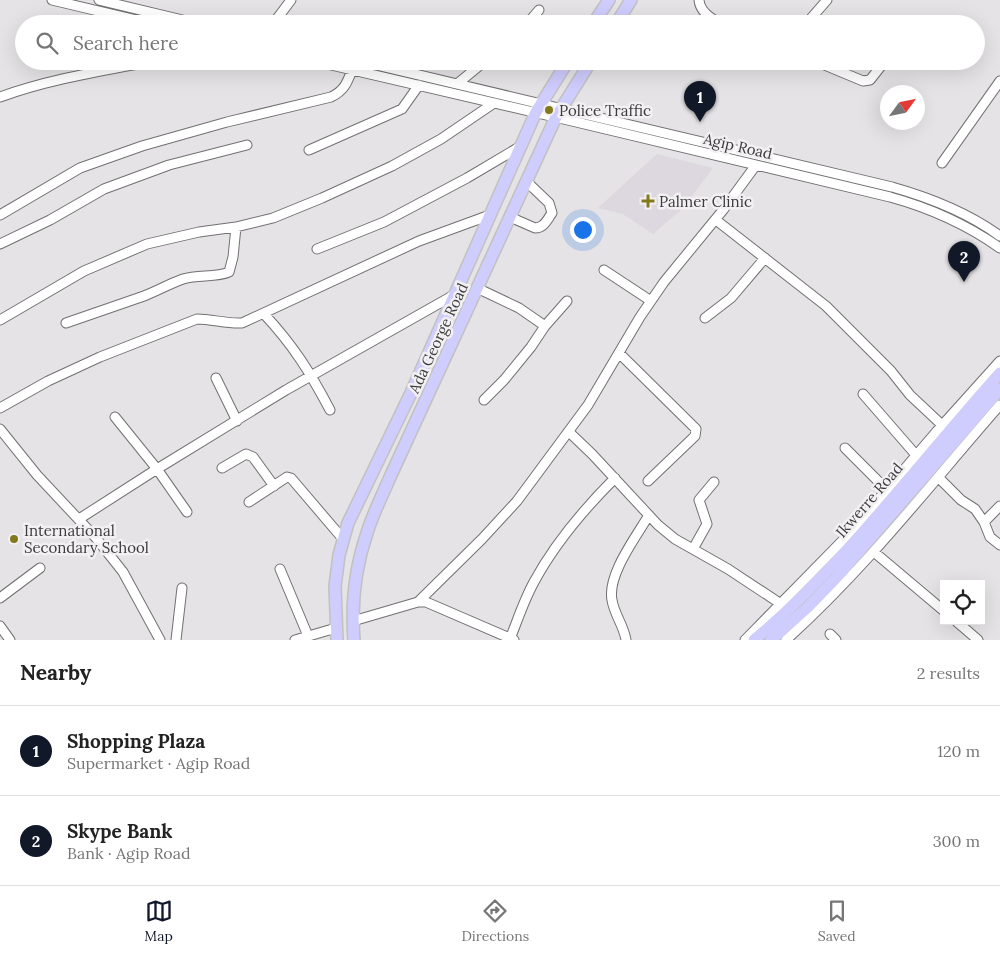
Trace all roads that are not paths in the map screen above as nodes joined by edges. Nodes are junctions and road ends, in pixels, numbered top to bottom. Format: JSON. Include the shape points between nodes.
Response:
{"nodes":[{"id":1,"x":52,"y":0,"type":"edge"},
{"id":2,"x":102,"y":0,"type":"edge"},
{"id":3,"x":290,"y":0,"type":"edge"},
{"id":4,"x":609,"y":0,"type":"edge"},
{"id":5,"x":631,"y":0,"type":"edge"},
{"id":6,"x":698,"y":0,"type":"edge"},
{"id":7,"x":827,"y":0,"type":"edge"},
{"id":8,"x":123,"y":3,"type":"edge"},
{"id":9,"x":134,"y":4,"type":"edge"},
{"id":10,"x":539,"y":10,"type":"dead end"},
{"id":11,"x":116,"y":15,"type":"edge"},
{"id":12,"x":170,"y":15,"type":"edge"},
{"id":13,"x":279,"y":15,"type":"edge"},
{"id":14,"x":535,"y":15,"type":"edge"},
{"id":15,"x":599,"y":15,"type":"edge"},
{"id":16,"x":622,"y":15,"type":"edge"},
{"id":17,"x":708,"y":15,"type":"edge"},
{"id":18,"x":814,"y":15,"type":"edge"},
{"id":19,"x":106,"y":70,"type":"edge"},
{"id":20,"x":352,"y":70,"type":"joint"},
{"id":21,"x":398,"y":70,"type":"edge"},
{"id":22,"x":475,"y":70,"type":"edge"},
{"id":23,"x":562,"y":70,"type":"edge"},
{"id":24,"x":586,"y":70,"type":"edge"},
{"id":25,"x":837,"y":70,"type":"edge"},
{"id":26,"x":878,"y":70,"type":"edge"},
{"id":27,"x":1000,"y":81,"type":"edge"},
{"id":28,"x":457,"y":84,"type":"junction"},
{"id":29,"x":419,"y":86,"type":"junction"},
{"id":30,"x":0,"y":96,"type":"edge"},
{"id":31,"x":494,"y":103,"type":"junction"},
{"id":32,"x":538,"y":108,"type":"junction"},
{"id":33,"x":559,"y":112,"type":"junction"},
{"id":34,"x":247,"y":145,"type":"dead end"},
{"id":35,"x":521,"y":146,"type":"junction"},
{"id":36,"x":309,"y":150,"type":"dead end"},
{"id":37,"x":942,"y":163,"type":"dead end"},
{"id":38,"x":756,"y":165,"type":"junction"},
{"id":39,"x":526,"y":182,"type":"junction"},
{"id":40,"x":0,"y":215,"type":"edge"},
{"id":41,"x":490,"y":215,"type":"junction"},
{"id":42,"x":510,"y":217,"type":"junction"},
{"id":43,"x":716,"y":220,"type":"junction"},
{"id":44,"x":236,"y":227,"type":"junction"},
{"id":45,"x":1000,"y":236,"type":"edge"},
{"id":46,"x":0,"y":244,"type":"edge"},
{"id":47,"x":1000,"y":248,"type":"edge"},
{"id":48,"x":317,"y":249,"type":"dead end"},
{"id":49,"x":765,"y":258,"type":"junction"},
{"id":50,"x":604,"y":270,"type":"dead end"},
{"id":51,"x":477,"y":288,"type":"junction"},
{"id":52,"x":454,"y":296,"type":"junction"},
{"id":53,"x":568,"y":301,"type":"dead end"},
{"id":54,"x":651,"y":301,"type":"junction"},
{"id":55,"x":264,"y":314,"type":"junction"},
{"id":56,"x":705,"y":318,"type":"dead end"},
{"id":57,"x":0,"y":320,"type":"edge"},
{"id":58,"x":66,"y":323,"type":"dead end"},
{"id":59,"x":545,"y":326,"type":"junction"},
{"id":60,"x":619,"y":352,"type":"junction"},
{"id":61,"x":1000,"y":361,"type":"edge"},
{"id":62,"x":1000,"y":373,"type":"edge"},
{"id":63,"x":312,"y":376,"type":"junction"},
{"id":64,"x":216,"y":378,"type":"dead end"},
{"id":65,"x":1000,"y":389,"type":"edge"},
{"id":66,"x":863,"y":394,"type":"dead end"},
{"id":67,"x":484,"y":400,"type":"dead end"},
{"id":68,"x":1000,"y":405,"type":"edge"},
{"id":69,"x":0,"y":408,"type":"edge"},
{"id":70,"x":330,"y":410,"type":"dead end"},
{"id":71,"x":115,"y":417,"type":"dead end"},
{"id":72,"x":237,"y":421,"type":"junction"},
{"id":73,"x":942,"y":425,"type":"junction"},
{"id":74,"x":0,"y":429,"type":"edge"},
{"id":75,"x":570,"y":432,"type":"junction"},
{"id":76,"x":845,"y":448,"type":"dead end"},
{"id":77,"x":916,"y":456,"type":"junction"},
{"id":78,"x":222,"y":468,"type":"dead end"},
{"id":79,"x":157,"y":469,"type":"junction"},
{"id":80,"x":938,"y":477,"type":"junction"},
{"id":81,"x":615,"y":478,"type":"junction"},
{"id":82,"x":648,"y":481,"type":"dead end"},
{"id":83,"x":714,"y":482,"type":"dead end"},
{"id":84,"x":911,"y":483,"type":"junction"},
{"id":85,"x":274,"y":486,"type":"junction"},
{"id":86,"x":887,"y":490,"type":"junction"},
{"id":87,"x":249,"y":502,"type":"dead end"},
{"id":88,"x":1000,"y":506,"type":"edge"},
{"id":89,"x":187,"y":512,"type":"dead end"},
{"id":90,"x":649,"y":515,"type":"junction"},
{"id":91,"x":79,"y":519,"type":"junction"},
{"id":92,"x":984,"y":522,"type":"junction"},
{"id":93,"x":344,"y":539,"type":"junction"},
{"id":94,"x":1000,"y":545,"type":"edge"},
{"id":95,"x":693,"y":549,"type":"junction"},
{"id":96,"x":874,"y":552,"type":"junction"},
{"id":97,"x":40,"y":568,"type":"dead end"},
{"id":98,"x":280,"y":569,"type":"dead end"},
{"id":99,"x":182,"y":588,"type":"dead end"},
{"id":100,"x":0,"y":598,"type":"edge"},
{"id":101,"x":418,"y":602,"type":"junction"},
{"id":102,"x":781,"y":604,"type":"junction"},
{"id":103,"x":940,"y":608,"type":"edge"},
{"id":104,"x":352,"y":621,"type":"junction"},
{"id":105,"x":961,"y":625,"type":"edge"},
{"id":106,"x":0,"y":626,"type":"edge"},
{"id":107,"x":336,"y":628,"type":"junction"},
{"id":108,"x":308,"y":636,"type":"junction"},
{"id":109,"x":10,"y":640,"type":"edge"},
{"id":110,"x":160,"y":640,"type":"edge"},
{"id":111,"x":176,"y":640,"type":"edge"},
{"id":112,"x":295,"y":640,"type":"edge"},
{"id":113,"x":337,"y":640,"type":"edge"},
{"id":114,"x":354,"y":640,"type":"edge"},
{"id":115,"x":513,"y":640,"type":"edge"},
{"id":116,"x":626,"y":640,"type":"edge"},
{"id":117,"x":745,"y":640,"type":"edge"},
{"id":118,"x":754,"y":640,"type":"edge"},
{"id":119,"x":771,"y":640,"type":"edge"},
{"id":120,"x":786,"y":640,"type":"edge"},
{"id":121,"x":978,"y":640,"type":"edge"}],
"edges":[{"from":1,"to":11,"type":"street"},
{"from":2,"to":8,"type":"street"},
{"from":3,"to":13,"type":"street"},
{"from":4,"to":15,"type":"main road"},
{"from":5,"to":16,"type":"main road"},
{"from":6,"to":17,"type":"street"},
{"from":7,"to":18,"type":"street"},
{"from":8,"to":9,"type":"street"},
{"from":9,"to":12,"type":"street"},
{"from":10,"to":14,"type":"street"},
{"from":19,"to":30,"type":"street"},
{"from":20,"to":29,"type":"street","name":"Agip Road"},
{"from":20,"to":40,"type":"street","via":[[340,93],[331,97],[133,149],[80,168]]},
{"from":21,"to":28,"type":"street","name":"Agip Road"},
{"from":22,"to":28,"type":"street"},
{"from":23,"to":32,"type":"main road","name":"Ada George Road"},
{"from":24,"to":33,"type":"main road","name":"Ada George Road"},
{"from":25,"to":26,"type":"street","via":[[863,81],[870,80]]},
{"from":27,"to":37,"type":"street"},
{"from":28,"to":32,"type":"street","name":"Agip Road"},
{"from":29,"to":31,"type":"street","name":"Agip Road"},
{"from":29,"to":36,"type":"street","via":[[402,109]]},
{"from":31,"to":32,"type":"street","name":"Agip Road"},
{"from":31,"to":44,"type":"street","via":[[441,139],[392,166],[273,218]]},
{"from":32,"to":33,"type":"street","name":"Agip Road"},
{"from":32,"to":35,"type":"main road","name":"Ada George Road"},
{"from":33,"to":38,"type":"street","name":"Agip Road"},
{"from":33,"to":39,"type":"main road","name":"Ada George Road"},
{"from":33,"to":45,"type":"street","name":"Agip Road","via":[[916,193],[965,214]]},
{"from":34,"to":46,"type":"street","via":[[169,165],[104,189]]},
{"from":35,"to":41,"type":"main road","name":"Ada George Road"},
{"from":35,"to":48,"type":"street","via":[[393,217]]},
{"from":38,"to":43,"type":"street"},
{"from":38,"to":47,"type":"street","name":"Agip Road","via":[[912,203],[960,223]]},
{"from":39,"to":42,"type":"main road","name":"Ada George Road"},
{"from":39,"to":42,"type":"street","via":[[548,203],[552,213],[539,228]]},
{"from":41,"to":52,"type":"main road","name":"Ada George Road"},
{"from":41,"to":55,"type":"street","via":[[419,241]]},
{"from":42,"to":51,"type":"main road","name":"Ada George Road"},
{"from":43,"to":49,"type":"street"},
{"from":43,"to":54,"type":"street"},
{"from":44,"to":57,"type":"street","via":[[147,244],[84,271]]},
{"from":44,"to":58,"type":"street","via":[[229,272],[185,278]]},
{"from":49,"to":56,"type":"street","via":[[731,298]]},
{"from":49,"to":73,"type":"street","via":[[826,306]]},
{"from":50,"to":54,"type":"street"},
{"from":51,"to":59,"type":"street","via":[[519,308]]},
{"from":51,"to":104,"type":"main road","name":"Ada George Road","via":[[367,532],[353,593]]},
{"from":52,"to":63,"type":"street"},
{"from":52,"to":93,"type":"main road","name":"Ada George Road","via":[[351,516]]},
{"from":53,"to":59,"type":"street"},
{"from":54,"to":60,"type":"street"},
{"from":55,"to":63,"type":"street","via":[[285,337]]},
{"from":55,"to":69,"type":"street","via":[[232,324],[197,320],[100,356]]},
{"from":59,"to":67,"type":"street","via":[[532,347]]},
{"from":60,"to":75,"type":"street"},
{"from":60,"to":82,"type":"street","via":[[696,429],[695,436]]},
{"from":61,"to":73,"type":"street"},
{"from":62,"to":84,"type":"main road","name":"Ikwerre Road"},
{"from":63,"to":70,"type":"street"},
{"from":63,"to":72,"type":"street"},
{"from":64,"to":72,"type":"street"},
{"from":65,"to":84,"type":"main road","name":"Ikwerre Road"},
{"from":66,"to":77,"type":"street"},
{"from":68,"to":80,"type":"street"},
{"from":71,"to":79,"type":"street"},
{"from":72,"to":79,"type":"street"},
{"from":73,"to":77,"type":"street"},
{"from":74,"to":91,"type":"street","via":[[37,475]]},
{"from":75,"to":81,"type":"street"},
{"from":75,"to":101,"type":"street","via":[[517,501]]},
{"from":76,"to":86,"type":"street"},
{"from":77,"to":86,"type":"street"},
{"from":78,"to":85,"type":"street","via":[[250,454]]},
{"from":79,"to":89,"type":"street"},
{"from":79,"to":91,"type":"street"},
{"from":80,"to":92,"type":"street"},
{"from":80,"to":96,"type":"street"},
{"from":81,"to":90,"type":"street"},
{"from":81,"to":115,"type":"street","via":[[588,505],[535,580],[522,608]]},
{"from":83,"to":95,"type":"street","via":[[699,500],[707,524]]},
{"from":84,"to":118,"type":"main road","name":"Ikwerre Road","via":[[810,589]]},
{"from":84,"to":119,"type":"main road","name":"Ikwerre Road","via":[[821,594]]},
{"from":85,"to":87,"type":"street"},
{"from":85,"to":93,"type":"street","via":[[291,478]]},
{"from":86,"to":102,"type":"street","via":[[833,552]]},
{"from":88,"to":92,"type":"street"},
{"from":90,"to":95,"type":"street","via":[[675,539]]},
{"from":90,"to":116,"type":"street","via":[[611,587],[612,600]]},
{"from":91,"to":110,"type":"street","via":[[123,572]]},
{"from":92,"to":94,"type":"street","via":[[990,537]]},
{"from":93,"to":107,"type":"main road","name":"Ada George Road","via":[[335,586]]},
{"from":95,"to":102,"type":"street"},
{"from":96,"to":103,"type":"street"},
{"from":96,"to":120,"type":"street"},
{"from":97,"to":100,"type":"street"},
{"from":98,"to":108,"type":"street"},
{"from":99,"to":111,"type":"street"},
{"from":101,"to":104,"type":"street"},
{"from":101,"to":115,"type":"street","via":[[426,602]]},
{"from":102,"to":117,"type":"street"},
{"from":104,"to":114,"type":"main road","name":"Ada George Road"},
{"from":105,"to":121,"type":"street"},
{"from":106,"to":109,"type":"street"},
{"from":107,"to":108,"type":"street"},
{"from":107,"to":113,"type":"main road","name":"Ada George Road"},
{"from":108,"to":112,"type":"street"}]}
